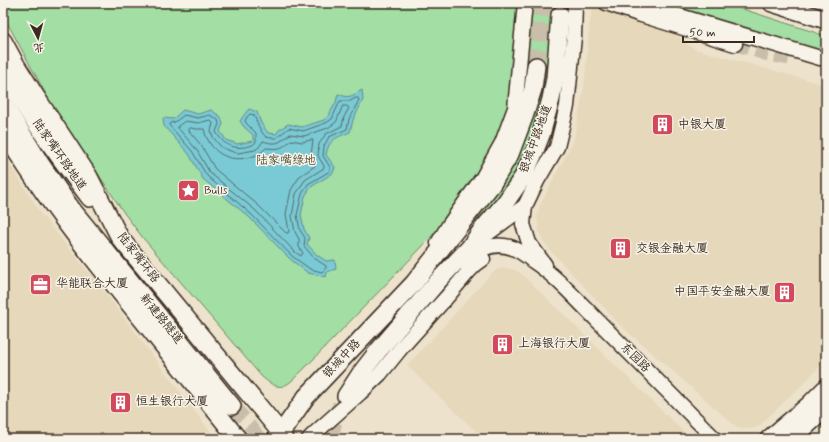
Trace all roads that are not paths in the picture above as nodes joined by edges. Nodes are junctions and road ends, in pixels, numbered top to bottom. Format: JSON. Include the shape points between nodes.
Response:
{"nodes":[{"id":1,"x":525,"y":3,"type":"edge"},
{"id":2,"x":575,"y":3,"type":"edge"},
{"id":3,"x":606,"y":3,"type":"edge"},
{"id":4,"x":772,"y":3,"type":"edge"},
{"id":5,"x":638,"y":14,"type":"junction"},
{"id":6,"x":560,"y":15,"type":"tunnel mouth"},
{"id":7,"x":826,"y":20,"type":"edge"},
{"id":8,"x":3,"y":40,"type":"edge"},
{"id":9,"x":735,"y":44,"type":"tunnel mouth"},
{"id":10,"x":823,"y":58,"type":"edge"},
{"id":11,"x":792,"y":59,"type":"tunnel mouth"},
{"id":12,"x":536,"y":66,"type":"tunnel mouth"},
{"id":13,"x":3,"y":70,"type":"edge"},
{"id":14,"x":3,"y":84,"type":"edge"},
{"id":15,"x":3,"y":103,"type":"edge"},
{"id":16,"x":3,"y":130,"type":"edge"},
{"id":17,"x":525,"y":206,"type":"junction"},
{"id":18,"x":70,"y":207,"type":"junction"},
{"id":19,"x":91,"y":232,"type":"junction"},
{"id":20,"x":120,"y":238,"type":"junction"},
{"id":21,"x":470,"y":247,"type":"junction"},
{"id":22,"x":554,"y":276,"type":"junction"},
{"id":23,"x":438,"y":281,"type":"junction"},
{"id":24,"x":414,"y":283,"type":"junction"},
{"id":25,"x":126,"y":299,"type":"junction"},
{"id":26,"x":826,"y":388,"type":"edge"},
{"id":27,"x":346,"y":396,"type":"tunnel mouth"},
{"id":28,"x":232,"y":406,"type":"tunnel mouth"},
{"id":29,"x":826,"y":408,"type":"edge"},
{"id":30,"x":280,"y":437,"type":"edge"},
{"id":31,"x":238,"y":439,"type":"edge"},
{"id":32,"x":309,"y":439,"type":"edge"},
{"id":33,"x":716,"y":439,"type":"edge"},
{"id":34,"x":770,"y":439,"type":"edge"},
{"id":35,"x":792,"y":439,"type":"edge"}],
"edges":[{"from":1,"to":24,"type":"street","via":[[515,108],[502,143],[483,177],[449,225]]},
{"from":2,"to":17,"type":"street","via":[[567,106],[557,147]]},
{"from":3,"to":5,"type":"street"},
{"from":4,"to":7,"type":"main road"},
{"from":5,"to":9,"type":"street"},
{"from":5,"to":10,"type":"street","via":[[663,11]]},
{"from":6,"to":21,"type":"main road","name":"银城中路地道","via":[[551,98],[534,153],[523,177]]},
{"from":8,"to":20,"type":"main road","name":"陆家嘴环路","via":[[36,98],[89,178]]},
{"from":10,"to":11,"type":"street"},
{"from":12,"to":24,"type":"main road","name":"银城中路地道","via":[[525,114],[510,154],[492,184]]},
{"from":13,"to":20,"type":"main road","name":"陆家嘴环路地道","via":[[25,107]]},
{"from":14,"to":19,"type":"main road","name":"新建路隧道","via":[[82,204]]},
{"from":15,"to":18,"type":"main road"},
{"from":16,"to":25,"type":"main road","via":[[40,188]]},
{"from":17,"to":21,"type":"street"},
{"from":17,"to":22,"type":"street","via":[[523,224],[529,243]]},
{"from":18,"to":19,"type":"main road","name":"新建路隧道"},
{"from":18,"to":25,"type":"main road","via":[[96,254]]},
{"from":19,"to":28,"type":"main road","name":"新建路隧道"},
{"from":20,"to":30,"type":"main road","name":"陆家嘴环路"},
{"from":21,"to":23,"type":"main road"},
{"from":22,"to":23,"type":"street","via":[[522,253],[512,248],[496,246],[478,250],[453,274]]},
{"from":22,"to":32,"type":"street","via":[[508,254],[491,255],[483,259],[469,271],[380,374]]},
{"from":22,"to":33,"type":"street","name":"东园路"},
{"from":23,"to":27,"type":"main road","via":[[378,351]]},
{"from":24,"to":30,"type":"main road","name":"银城中路","via":[[306,397]]},
{"from":25,"to":31,"type":"main road"},
{"from":26,"to":34,"type":"main road"},
{"from":29,"to":35,"type":"main road"}]}
